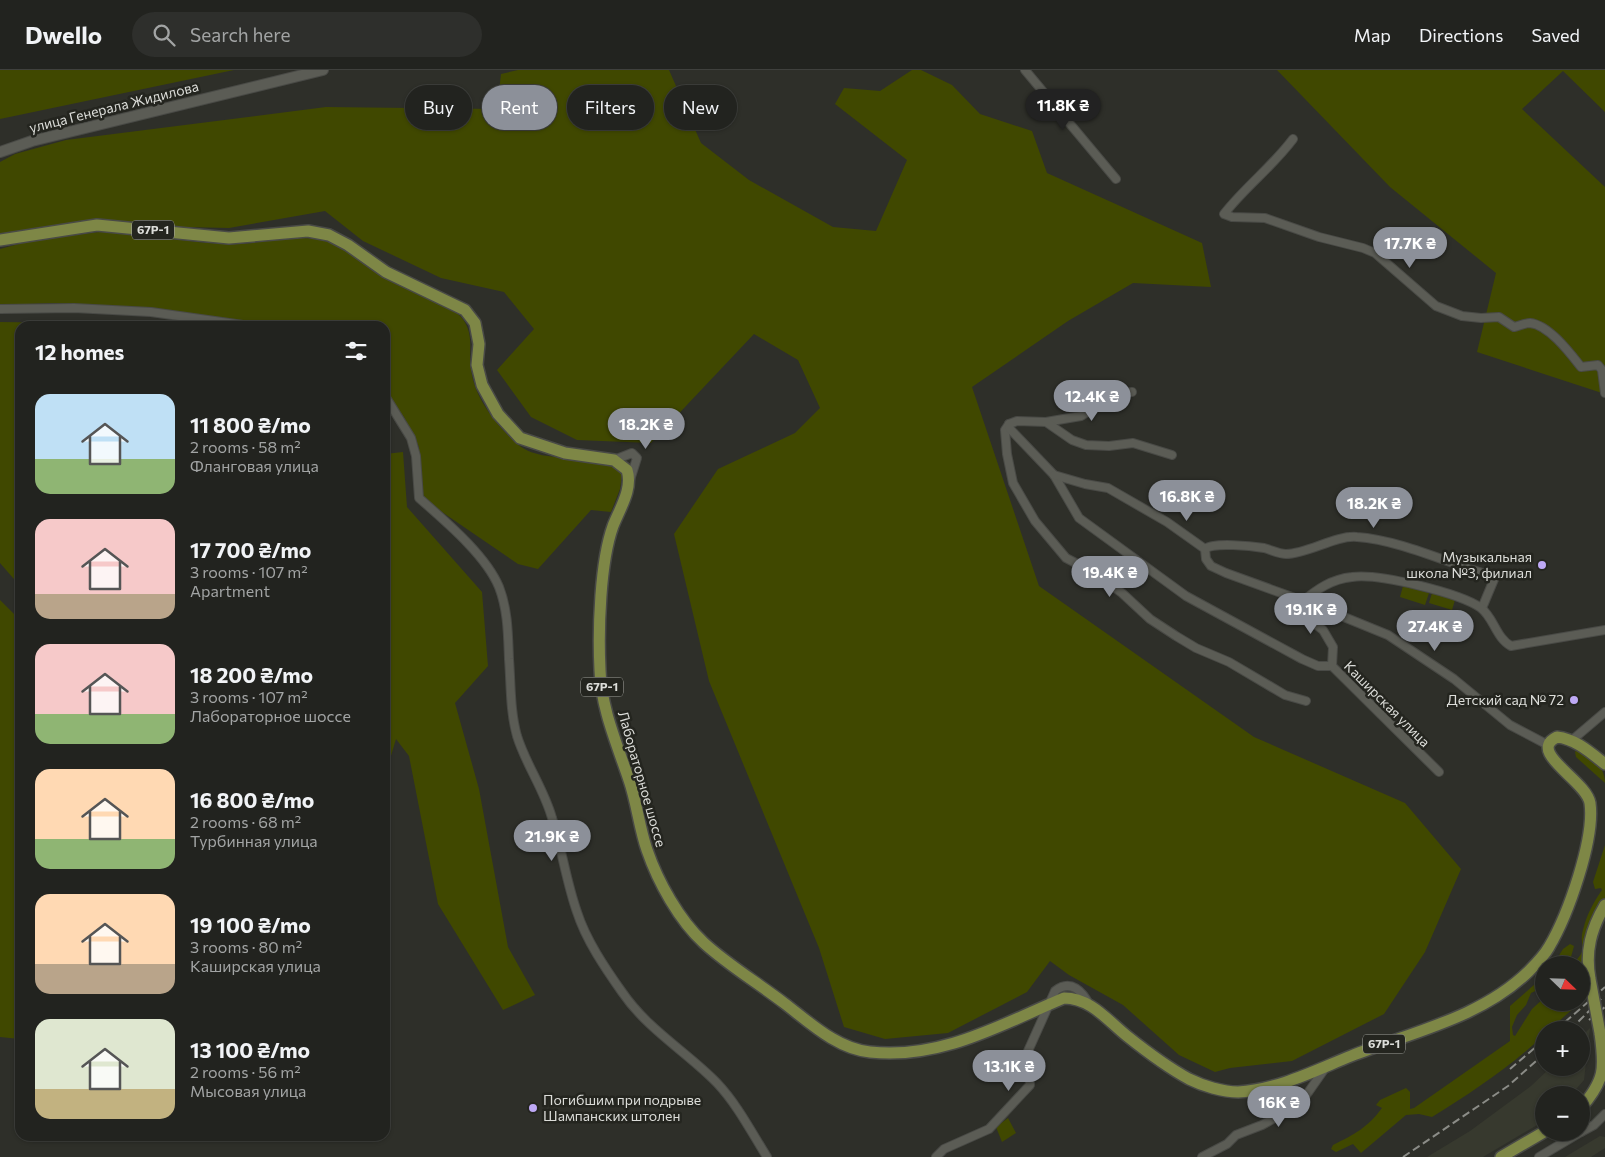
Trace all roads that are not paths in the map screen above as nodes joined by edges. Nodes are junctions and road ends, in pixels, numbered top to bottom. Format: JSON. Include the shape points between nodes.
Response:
{"nodes":[{"id":1,"x":323,"y":70,"type":"edge"},
{"id":2,"x":1025,"y":70,"type":"edge"},
{"id":3,"x":1293,"y":139,"type":"dead end"},
{"id":4,"x":0,"y":152,"type":"edge"},
{"id":5,"x":1116,"y":178,"type":"dead end"},
{"id":6,"x":0,"y":240,"type":"edge"},
{"id":7,"x":0,"y":309,"type":"edge"},
{"id":8,"x":215,"y":321,"type":"edge"},
{"id":9,"x":1132,"y":392,"type":"dead end"},
{"id":10,"x":1605,"y":393,"type":"edge"},
{"id":11,"x":390,"y":404,"type":"edge"},
{"id":12,"x":1046,"y":422,"type":"junction"},
{"id":13,"x":1009,"y":426,"type":"junction"},
{"id":14,"x":1172,"y":455,"type":"dead end"},
{"id":15,"x":1054,"y":475,"type":"junction"},
{"id":16,"x":1205,"y":550,"type":"junction"},
{"id":17,"x":1302,"y":602,"type":"junction"},
{"id":18,"x":1482,"y":608,"type":"junction"},
{"id":19,"x":1605,"y":630,"type":"edge"},
{"id":20,"x":1332,"y":666,"type":"junction"},
{"id":21,"x":1306,"y":701,"type":"dead end"},
{"id":22,"x":1605,"y":712,"type":"edge"},
{"id":23,"x":1572,"y":741,"type":"junction"},
{"id":24,"x":1548,"y":745,"type":"junction"},
{"id":25,"x":1605,"y":764,"type":"edge"},
{"id":26,"x":1439,"y":772,"type":"dead end"},
{"id":27,"x":1605,"y":905,"type":"edge"},
{"id":28,"x":1045,"y":1006,"type":"junction"},
{"id":29,"x":1328,"y":1065,"type":"junction"},
{"id":30,"x":1590,"y":1098,"type":"edge"},
{"id":31,"x":1605,"y":1114,"type":"edge"},
{"id":32,"x":1590,"y":1125,"type":"edge"},
{"id":33,"x":1535,"y":1137,"type":"edge"},
{"id":34,"x":1566,"y":1141,"type":"edge"},
{"id":35,"x":767,"y":1157,"type":"edge"},
{"id":36,"x":936,"y":1157,"type":"edge"},
{"id":37,"x":1202,"y":1157,"type":"edge"},
{"id":38,"x":1501,"y":1157,"type":"edge"},
{"id":39,"x":1538,"y":1157,"type":"edge"}],
"edges":[{"from":1,"to":4,"type":"main road","name":"улица Генерала Жидилова","via":[[32,141]]},
{"from":2,"to":5,"type":"street"},
{"from":3,"to":10,"type":"street","via":[[1276,162],[1224,214],[1265,218],[1375,253],[1436,306],[1462,316],[1499,317],[1514,327],[1530,323],[1565,346],[1581,367],[1598,365],[1602,370]]},
{"from":6,"to":28,"type":"main road","name":"Лабораторное шоссе","number":"67Р-1","via":[[97,225],[229,238],[308,231],[329,235],[386,272],[465,310],[476,323],[477,365],[482,385],[498,414],[520,438],[547,449],[614,460],[627,470],[629,482],[606,551],[599,643],[600,674],[609,722],[630,783],[647,850],[678,912],[703,942],[823,1033],[866,1052],[902,1053],[940,1048],[985,1034]]},
{"from":7,"to":8,"type":"street","via":[[151,312]]},
{"from":9,"to":12,"type":"street","via":[[1117,394],[1081,416]]},
{"from":11,"to":35,"type":"street","via":[[412,438],[419,498],[485,563],[498,586],[507,625],[512,714],[517,735],[552,818],[571,893],[585,932],[622,992],[680,1052],[717,1083]]},
{"from":12,"to":13,"type":"street","via":[[1017,421]]},
{"from":12,"to":14,"type":"street","via":[[1072,440],[1086,445],[1133,443]]},
{"from":13,"to":15,"type":"street","name":"Каширская улица"},
{"from":13,"to":21,"type":"street","via":[[1006,430],[1007,454],[1013,483],[1035,521],[1066,558],[1093,572],[1150,619],[1196,648],[1229,662],[1285,695]]},
{"from":15,"to":16,"type":"street","via":[[1108,488],[1167,522]]},
{"from":15,"to":20,"type":"street","name":"Каширская улица","via":[[1079,518],[1186,596],[1302,659],[1318,666]]},
{"from":16,"to":17,"type":"street","via":[[1211,566]]},
{"from":16,"to":18,"type":"street","via":[[1209,546],[1220,545],[1262,548],[1286,554],[1355,536],[1434,556],[1461,568],[1495,577]]},
{"from":17,"to":18,"type":"street","via":[[1334,581],[1368,576],[1451,594]]},
{"from":17,"to":20,"type":"street","via":[[1310,620],[1323,630],[1334,648]]},
{"from":17,"to":24,"type":"street","via":[[1388,635],[1454,679],[1510,725]]},
{"from":18,"to":19,"type":"street","via":[[1504,642],[1511,646]]},
{"from":20,"to":26,"type":"street","name":"Каширская улица"},
{"from":22,"to":23,"type":"street"},
{"from":23,"to":24,"type":"main road","via":[[1557,737]]},
{"from":23,"to":25,"type":"main road"},
{"from":24,"to":29,"type":"main road","number":"67Р-1","via":[[1547,751],[1552,759],[1589,797],[1591,816],[1575,886],[1556,933],[1540,959],[1509,988],[1456,1018]]},
{"from":27,"to":30,"type":"main road","bridge":true,"via":[[1588,947],[1605,1069],[1601,1086]]},
{"from":28,"to":29,"type":"main road","number":"67Р-1","via":[[1064,998],[1073,998],[1090,1006],[1171,1068],[1190,1080],[1216,1089],[1254,1090]]},
{"from":28,"to":36,"type":"street","via":[[1028,1051],[1030,1085],[989,1129]]},
{"from":29,"to":37,"type":"street","via":[[1300,1104],[1236,1135],[1227,1144]]},
{"from":31,"to":32,"type":"street"},
{"from":33,"to":38,"type":"main road"},
{"from":34,"to":39,"type":"street"}]}
